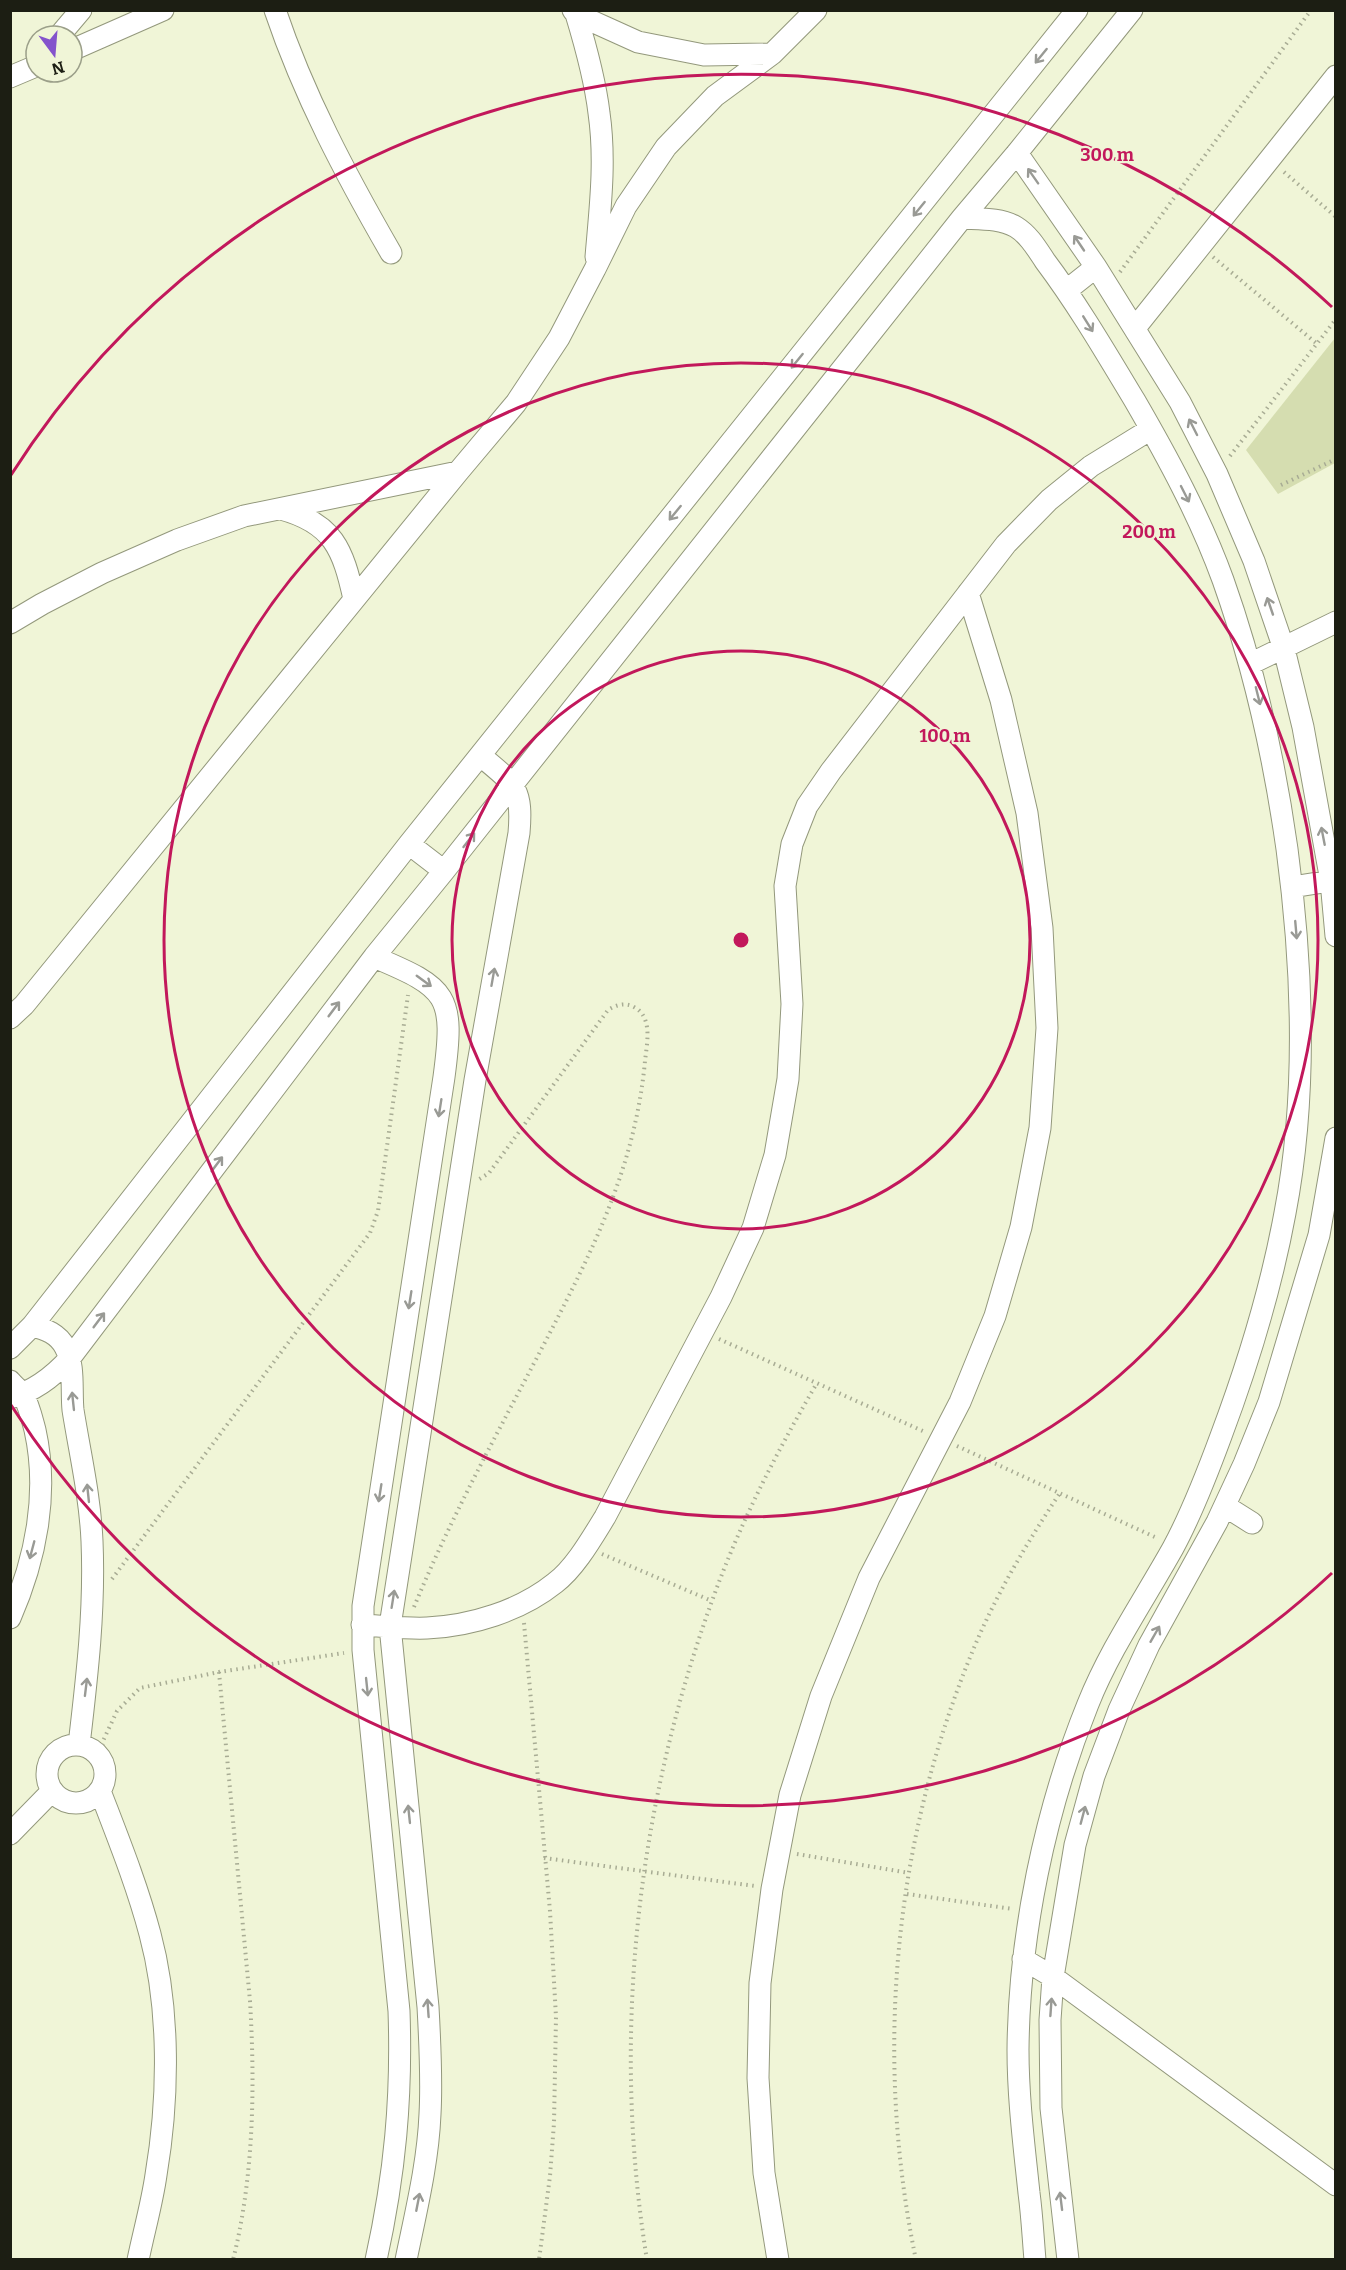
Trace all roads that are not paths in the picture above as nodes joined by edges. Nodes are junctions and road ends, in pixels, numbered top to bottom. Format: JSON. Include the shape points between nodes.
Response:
{"nodes":[{"id":1,"x":81,"y":10,"type":"edge"},
{"id":2,"x":163,"y":10,"type":"edge"},
{"id":3,"x":275,"y":10,"type":"edge"},
{"id":4,"x":816,"y":10,"type":"edge"},
{"id":5,"x":1077,"y":10,"type":"edge"},
{"id":6,"x":1132,"y":10,"type":"edge"},
{"id":7,"x":574,"y":12,"type":"edge"},
{"id":8,"x":69,"y":24,"type":"edge"},
{"id":9,"x":84,"y":45,"type":"edge"},
{"id":10,"x":771,"y":54,"type":"junction"},
{"id":11,"x":24,"y":71,"type":"edge"},
{"id":12,"x":1335,"y":76,"type":"edge"},
{"id":13,"x":10,"y":77,"type":"edge"},
{"id":14,"x":1017,"y":153,"type":"junction"},
{"id":15,"x":962,"y":218,"type":"junction"},
{"id":16,"x":391,"y":253,"type":"dead end"},
{"id":17,"x":1096,"y":267,"type":"junction"},
{"id":18,"x":596,"y":269,"type":"junction"},
{"id":19,"x":1067,"y":290,"type":"junction"},
{"id":20,"x":1135,"y":328,"type":"junction"},
{"id":21,"x":1151,"y":429,"type":"junction"},
{"id":22,"x":458,"y":472,"type":"junction"},
{"id":23,"x":280,"y":509,"type":"junction"},
{"id":24,"x":968,"y":593,"type":"junction"},
{"id":25,"x":354,"y":599,"type":"junction"},
{"id":26,"x":1335,"y":622,"type":"edge"},
{"id":27,"x":10,"y":623,"type":"edge"},
{"id":28,"x":1284,"y":649,"type":"junction"},
{"id":29,"x":1250,"y":664,"type":"junction"},
{"id":30,"x":481,"y":756,"type":"junction"},
{"id":31,"x":513,"y":784,"type":"junction"},
{"id":32,"x":410,"y":843,"type":"junction"},
{"id":33,"x":444,"y":871,"type":"junction"},
{"id":34,"x":1333,"y":881,"type":"edge"},
{"id":35,"x":1292,"y":887,"type":"junction"},
{"id":36,"x":1335,"y":936,"type":"edge"},
{"id":37,"x":374,"y":957,"type":"junction"},
{"id":38,"x":17,"y":1012,"type":"edge"},
{"id":39,"x":10,"y":1027,"type":"edge"},
{"id":40,"x":449,"y":1029,"type":"junction"},
{"id":41,"x":483,"y":1034,"type":"junction"},
{"id":42,"x":444,"y":1077,"type":"junction"},
{"id":43,"x":475,"y":1080,"type":"junction"},
{"id":44,"x":1335,"y":1138,"type":"edge"},
{"id":45,"x":32,"y":1326,"type":"junction"},
{"id":46,"x":10,"y":1348,"type":"edge"},
{"id":47,"x":70,"y":1358,"type":"junction"},
{"id":48,"x":15,"y":1392,"type":"edge"},
{"id":49,"x":1225,"y":1506,"type":"junction"},
{"id":50,"x":1252,"y":1523,"type":"dead end"},
{"id":51,"x":10,"y":1618,"type":"edge"},
{"id":52,"x":362,"y":1625,"type":"junction"},
{"id":53,"x":398,"y":1627,"type":"junction"},
{"id":54,"x":79,"y":1745,"type":"junction"},
{"id":55,"x":52,"y":1791,"type":"junction"},
{"id":56,"x":100,"y":1791,"type":"junction"},
{"id":57,"x":10,"y":1834,"type":"edge"},
{"id":58,"x":1023,"y":1959,"type":"junction"},
{"id":59,"x":1053,"y":1977,"type":"junction"},
{"id":60,"x":1335,"y":2185,"type":"edge"},
{"id":61,"x":138,"y":2259,"type":"edge"},
{"id":62,"x":376,"y":2259,"type":"edge"},
{"id":63,"x":406,"y":2259,"type":"edge"},
{"id":64,"x":778,"y":2259,"type":"edge"},
{"id":65,"x":1035,"y":2259,"type":"edge"},
{"id":66,"x":1068,"y":2259,"type":"edge"}],
"edges":[{"from":1,"to":8,"type":"street"},
{"from":2,"to":9,"type":"street"},
{"from":3,"to":16,"type":"street","via":[[315,111]]},
{"from":4,"to":10,"type":"street"},
{"from":5,"to":30,"type":"street","one_way":true},
{"from":6,"to":14,"type":"street"},
{"from":7,"to":10,"type":"street","via":[[638,42],[704,55]]},
{"from":7,"to":18,"type":"street","via":[[591,63],[600,114],[602,166]]},
{"from":10,"to":18,"type":"street","via":[[715,96],[666,147],[626,206]]},
{"from":11,"to":13,"type":"street"},
{"from":12,"to":20,"type":"street"},
{"from":14,"to":15,"type":"street"},
{"from":17,"to":14,"type":"street","one_way":true},
{"from":15,"to":19,"type":"street","via":[[987,219],[1016,227],[1028,237]]},
{"from":15,"to":31,"type":"street"},
{"from":17,"to":19,"type":"street"},
{"from":17,"to":20,"type":"street"},
{"from":18,"to":22,"type":"street","via":[[559,338],[516,403]]},
{"from":19,"to":21,"type":"street","one_way":true},
{"from":28,"to":20,"type":"street","one_way":true,"via":[[1254,561],[1217,474]]},
{"from":21,"to":24,"type":"street","via":[[1091,466],[1049,500],[1006,544]]},
{"from":21,"to":29,"type":"street","one_way":true,"via":[[1222,577]]},
{"from":22,"to":23,"type":"street"},
{"from":22,"to":25,"type":"street"},
{"from":23,"to":25,"type":"street","via":[[300,514],[333,539],[344,557]]},
{"from":23,"to":27,"type":"street","via":[[244,516],[177,540],[102,573]]},
{"from":24,"to":53,"type":"street","via":[[831,771],[807,806],[792,844],[785,886],[792,1004],[788,1080],[775,1155],[753,1228],[721,1297],[605,1517],[557,1582],[522,1605],[451,1625]]},
{"from":24,"to":64,"type":"street","via":[[1001,700],[1027,813],[1041,916],[1047,1028],[1040,1128],[1021,1227],[994,1316],[960,1402],[869,1578],[821,1696],[790,1795],[778,1850],[760,1983],[758,2078],[764,2173]]},
{"from":25,"to":38,"type":"street"},
{"from":26,"to":28,"type":"street"},
{"from":28,"to":29,"type":"street"},
{"from":34,"to":28,"type":"street","one_way":true},
{"from":29,"to":35,"type":"street","one_way":true,"via":[[1268,736]]},
{"from":30,"to":31,"type":"street"},
{"from":30,"to":32,"type":"street"},
{"from":33,"to":31,"type":"street","one_way":true},
{"from":41,"to":31,"type":"street","one_way":true,"via":[[519,833],[519,800]]},
{"from":32,"to":33,"type":"street"},
{"from":32,"to":45,"type":"street"},
{"from":33,"to":37,"type":"street"},
{"from":34,"to":35,"type":"street"},
{"from":34,"to":36,"type":"street"},
{"from":35,"to":58,"type":"street","one_way":true,"via":[[1302,1052],[1297,1130],[1270,1286],[1222,1434],[1193,1508],[1122,1633],[1089,1701],[1046,1837]]},
{"from":37,"to":40,"type":"street","one_way":true,"via":[[411,972],[435,989],[448,1015]]},
{"from":47,"to":37,"type":"street","one_way":true},
{"from":38,"to":39,"type":"street"},
{"from":40,"to":41,"type":"street","via":[[462,1037]]},
{"from":40,"to":42,"type":"street"},
{"from":41,"to":43,"type":"street"},
{"from":42,"to":43,"type":"street","via":[[457,1073]]},
{"from":42,"to":52,"type":"street","one_way":true},
{"from":53,"to":43,"type":"street","one_way":true},
{"from":44,"to":49,"type":"street","via":[[1319,1235],[1296,1317],[1269,1402]]},
{"from":45,"to":46,"type":"street"},
{"from":45,"to":47,"type":"street","via":[[56,1336]]},
{"from":47,"to":48,"type":"street","via":[[40,1386]]},
{"from":54,"to":47,"type":"street","one_way":true,"via":[[90,1653],[92,1540]]},
{"from":48,"to":51,"type":"street","one_way":true,"via":[[32,1417],[40,1451],[41,1497],[34,1545]]},
{"from":49,"to":50,"type":"street"},
{"from":59,"to":49,"type":"street","one_way":true,"via":[[1075,1845],[1094,1776],[1149,1645]]},
{"from":52,"to":53,"type":"street"},
{"from":52,"to":62,"type":"street","one_way":true,"via":[[401,2062],[394,2165]]},
{"from":63,"to":53,"type":"street","one_way":true,"via":[[424,2168],[431,2061]]},
{"from":54,"to":55,"type":"street","via":[[54,1754],[47,1766]]},
{"from":54,"to":56,"type":"street","via":[[100,1757],[105,1768]]},
{"from":55,"to":56,"type":"street","via":[[70,1803],[82,1803]]},
{"from":55,"to":57,"type":"street"},
{"from":56,"to":61,"type":"street","via":[[151,1935],[161,1995],[165,2055],[162,2115],[156,2174]]},
{"from":58,"to":59,"type":"street"},
{"from":58,"to":65,"type":"street","via":[[1020,2101]]},
{"from":59,"to":60,"type":"street"},
{"from":66,"to":59,"type":"street","one_way":true,"via":[[1051,2108]]}]}
